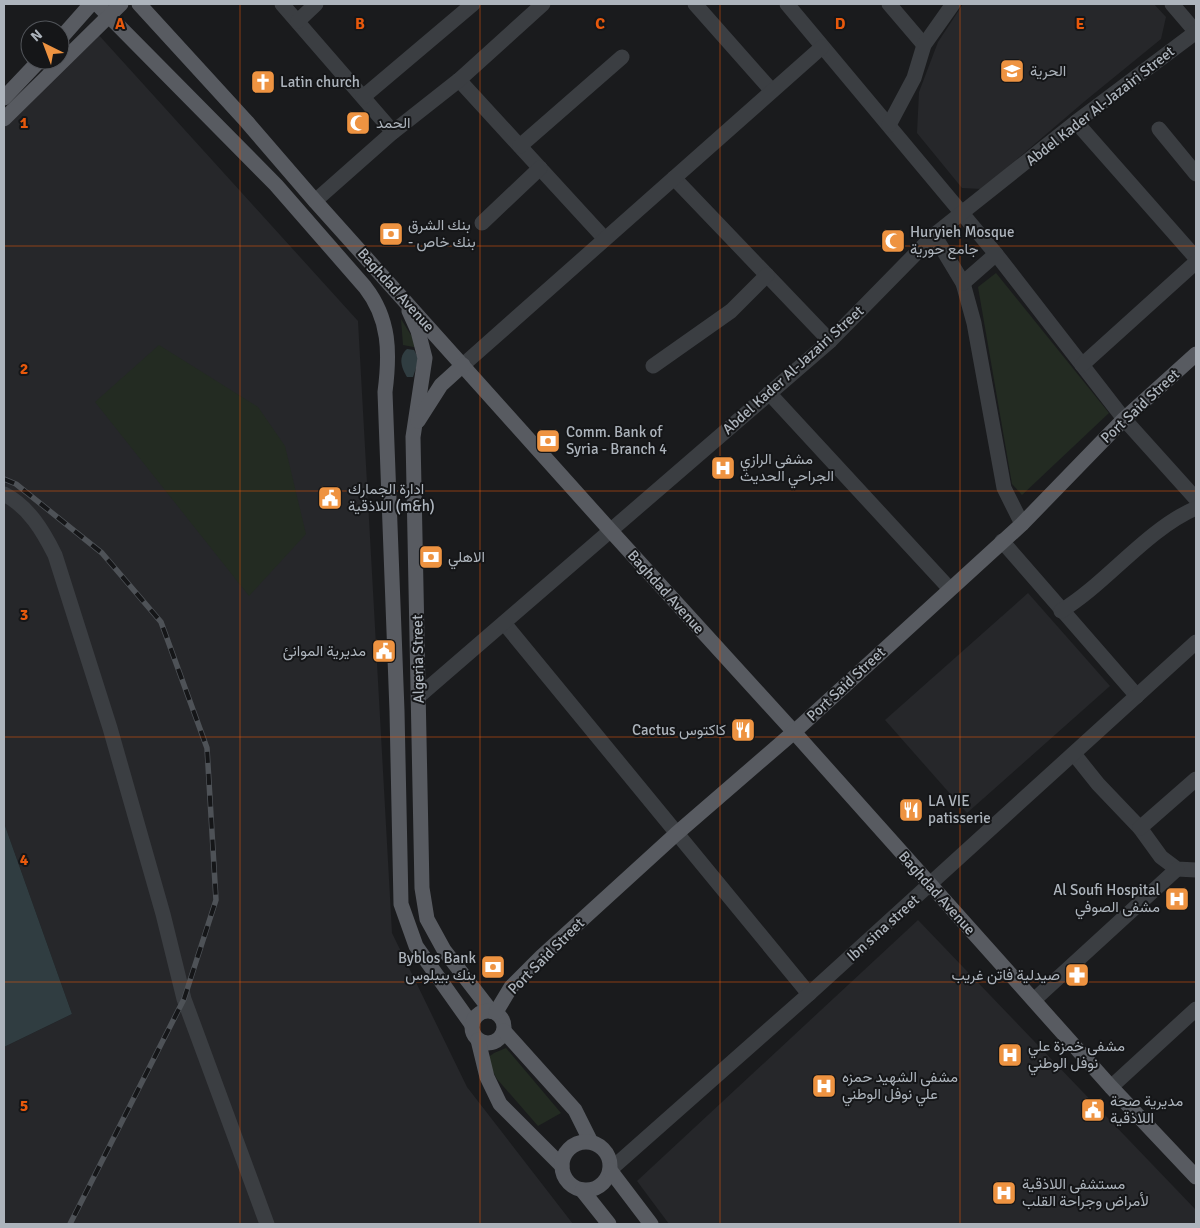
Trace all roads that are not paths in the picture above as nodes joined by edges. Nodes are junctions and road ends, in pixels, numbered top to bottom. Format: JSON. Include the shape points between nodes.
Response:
{"nodes":[{"id":1,"x":91,"y":4,"type":"edge"},
{"id":2,"x":97,"y":4,"type":"edge"},
{"id":3,"x":121,"y":4,"type":"edge"},
{"id":4,"x":139,"y":4,"type":"edge"},
{"id":5,"x":282,"y":4,"type":"edge"},
{"id":6,"x":316,"y":4,"type":"edge"},
{"id":7,"x":473,"y":4,"type":"edge"},
{"id":8,"x":543,"y":4,"type":"edge"},
{"id":9,"x":695,"y":4,"type":"edge"},
{"id":10,"x":787,"y":4,"type":"edge"},
{"id":11,"x":889,"y":4,"type":"edge"},
{"id":12,"x":953,"y":4,"type":"edge"},
{"id":13,"x":1172,"y":4,"type":"edge"},
{"id":14,"x":110,"y":16,"type":"junction"},
{"id":15,"x":298,"y":21,"type":"junction"},
{"id":16,"x":70,"y":28,"type":"edge"},
{"id":17,"x":1196,"y":32,"type":"edge"},
{"id":18,"x":924,"y":45,"type":"junction"},
{"id":19,"x":822,"y":47,"type":"junction"},
{"id":20,"x":622,"y":57,"type":"dead end"},
{"id":21,"x":31,"y":70,"type":"edge"},
{"id":22,"x":459,"y":80,"type":"junction"},
{"id":23,"x":772,"y":91,"type":"junction"},
{"id":24,"x":363,"y":97,"type":"junction"},
{"id":25,"x":4,"y":98,"type":"edge"},
{"id":26,"x":4,"y":119,"type":"edge"},
{"id":27,"x":1076,"y":122,"type":"junction"},
{"id":28,"x":889,"y":125,"type":"junction"},
{"id":29,"x":1159,"y":129,"type":"dead end"},
{"id":30,"x":393,"y":132,"type":"junction"},
{"id":31,"x":520,"y":146,"type":"junction"},
{"id":32,"x":540,"y":168,"type":"junction"},
{"id":33,"x":1196,"y":174,"type":"edge"},
{"id":34,"x":674,"y":178,"type":"junction"},
{"id":35,"x":315,"y":201,"type":"junction"},
{"id":36,"x":963,"y":214,"type":"junction"},
{"id":37,"x":482,"y":224,"type":"dead end"},
{"id":38,"x":934,"y":235,"type":"junction"},
{"id":39,"x":605,"y":239,"type":"junction"},
{"id":40,"x":996,"y":254,"type":"junction"},
{"id":41,"x":1196,"y":258,"type":"edge"},
{"id":42,"x":1196,"y":262,"type":"edge"},
{"id":43,"x":766,"y":275,"type":"junction"},
{"id":44,"x":963,"y":283,"type":"junction"},
{"id":45,"x":398,"y":292,"type":"junction"},
{"id":46,"x":377,"y":303,"type":"joint"},
{"id":47,"x":830,"y":341,"type":"junction"},
{"id":48,"x":1196,"y":354,"type":"edge"},
{"id":49,"x":463,"y":365,"type":"junction"},
{"id":50,"x":1082,"y":365,"type":"junction"},
{"id":51,"x":653,"y":366,"type":"dead end"},
{"id":52,"x":769,"y":393,"type":"junction"},
{"id":53,"x":1124,"y":419,"type":"junction"},
{"id":54,"x":413,"y":437,"type":"junction"},
{"id":55,"x":4,"y":494,"type":"edge"},
{"id":56,"x":1196,"y":499,"type":"edge"},
{"id":57,"x":1196,"y":508,"type":"edge"},
{"id":58,"x":1022,"y":524,"type":"junction"},
{"id":59,"x":610,"y":530,"type":"junction"},
{"id":60,"x":1002,"y":541,"type":"junction"},
{"id":61,"x":949,"y":588,"type":"junction"},
{"id":62,"x":1061,"y":611,"type":"junction"},
{"id":63,"x":504,"y":623,"type":"junction"},
{"id":64,"x":1193,"y":650,"type":"edge"},
{"id":65,"x":419,"y":696,"type":"junction"},
{"id":66,"x":1137,"y":696,"type":"junction"},
{"id":67,"x":397,"y":711,"type":"junction"},
{"id":68,"x":794,"y":732,"type":"junction"},
{"id":69,"x":1074,"y":754,"type":"junction"},
{"id":70,"x":1196,"y":779,"type":"edge"},
{"id":71,"x":1140,"y":828,"type":"junction"},
{"id":72,"x":676,"y":834,"type":"junction"},
{"id":73,"x":1177,"y":869,"type":"junction"},
{"id":74,"x":1196,"y":870,"type":"edge"},
{"id":75,"x":930,"y":885,"type":"junction"},
{"id":76,"x":422,"y":888,"type":"junction"},
{"id":77,"x":399,"y":891,"type":"junction"},
{"id":78,"x":809,"y":994,"type":"junction"},
{"id":79,"x":1034,"y":1000,"type":"junction"},
{"id":80,"x":1196,"y":1008,"type":"edge"},
{"id":81,"x":493,"y":1012,"type":"junction"},
{"id":82,"x":472,"y":1025,"type":"junction"},
{"id":83,"x":504,"y":1031,"type":"junction"},
{"id":84,"x":478,"y":1040,"type":"junction"},
{"id":85,"x":1112,"y":1087,"type":"junction"},
{"id":86,"x":591,"y":1142,"type":"junction"},
{"id":87,"x":562,"y":1166,"type":"junction"},
{"id":88,"x":610,"y":1170,"type":"junction"},
{"id":89,"x":1196,"y":1177,"type":"edge"},
{"id":90,"x":582,"y":1190,"type":"junction"},
{"id":91,"x":267,"y":1224,"type":"edge"},
{"id":92,"x":609,"y":1224,"type":"edge"},
{"id":93,"x":651,"y":1224,"type":"edge"}],
"edges":[{"from":1,"to":16,"type":"main road"},
{"from":2,"to":14,"type":"main road","name":"Baghdad Avenue"},
{"from":3,"to":14,"type":"main road"},
{"from":4,"to":35,"type":"main road","name":"Baghdad Avenue"},
{"from":5,"to":15,"type":"street"},
{"from":6,"to":15,"type":"street"},
{"from":7,"to":24,"type":"street"},
{"from":8,"to":22,"type":"street"},
{"from":9,"to":23,"type":"street"},
{"from":10,"to":19,"type":"street"},
{"from":11,"to":18,"type":"street"},
{"from":12,"to":18,"type":"street"},
{"from":13,"to":17,"type":"street"},
{"from":14,"to":26,"type":"main road"},
{"from":14,"to":46,"type":"main road","name":"Baghdad Avenue","via":[[276,185]]},
{"from":15,"to":24,"type":"street"},
{"from":17,"to":27,"type":"street","name":"Abdel Kader Al-Jazairi Street"},
{"from":18,"to":28,"type":"street","via":[[914,78]]},
{"from":19,"to":23,"type":"street"},
{"from":19,"to":28,"type":"street"},
{"from":20,"to":31,"type":"street"},
{"from":21,"to":25,"type":"main road"},
{"from":22,"to":30,"type":"street"},
{"from":22,"to":31,"type":"street"},
{"from":23,"to":34,"type":"street"},
{"from":24,"to":30,"type":"street"},
{"from":27,"to":36,"type":"street","name":"Abdel Kader Al-Jazairi Street"},
{"from":27,"to":41,"type":"street"},
{"from":28,"to":36,"type":"street"},
{"from":29,"to":33,"type":"street"},
{"from":30,"to":35,"type":"street"},
{"from":31,"to":32,"type":"street"},
{"from":32,"to":37,"type":"street"},
{"from":32,"to":39,"type":"street"},
{"from":34,"to":39,"type":"street"},
{"from":34,"to":43,"type":"street"},
{"from":35,"to":45,"type":"main road","name":"Baghdad Avenue"},
{"from":36,"to":38,"type":"street","name":"Abdel Kader Al-Jazairi Street"},
{"from":36,"to":40,"type":"street"},
{"from":38,"to":44,"type":"street"},
{"from":38,"to":47,"type":"street","name":"Abdel Kader Al-Jazairi Street"},
{"from":39,"to":49,"type":"street"},
{"from":40,"to":44,"type":"street"},
{"from":40,"to":50,"type":"street"},
{"from":42,"to":50,"type":"street"},
{"from":43,"to":47,"type":"street"},
{"from":43,"to":51,"type":"street","via":[[730,311]]},
{"from":44,"to":58,"type":"street","via":[[974,322],[1004,488]]},
{"from":45,"to":49,"type":"main road","name":"Baghdad Avenue"},
{"from":45,"to":54,"type":"main road","name":"Algeria Street","via":[[413,319],[425,358]]},
{"from":46,"to":67,"type":"main road","name":"Algeria Street","via":[[383,318],[387,348],[385,392]]},
{"from":47,"to":52,"type":"street","name":"Abdel Kader Al-Jazairi Street"},
{"from":48,"to":53,"type":"main road","name":"Port Said Street"},
{"from":49,"to":54,"type":"main road","via":[[432,397]]},
{"from":49,"to":59,"type":"main road","name":"Baghdad Avenue"},
{"from":50,"to":53,"type":"street"},
{"from":52,"to":59,"type":"street","name":"Abdel Kader Al-Jazairi Street"},
{"from":52,"to":61,"type":"street"},
{"from":53,"to":56,"type":"street"},
{"from":53,"to":58,"type":"main road","name":"Port Said Street"},
{"from":54,"to":65,"type":"main road","name":"Algeria Street"},
{"from":55,"to":91,"type":"street","via":[[15,500],[43,530],[55,555],[110,728],[164,914],[184,998]]},
{"from":57,"to":62,"type":"street","via":[[1136,550],[1077,602]]},
{"from":58,"to":60,"type":"main road","name":"Port Said Street"},
{"from":59,"to":63,"type":"street","name":"Abdel Kader Al-Jazairi Street"},
{"from":59,"to":68,"type":"main road","name":"Baghdad Avenue"},
{"from":60,"to":61,"type":"main road","name":"Port Said Street"},
{"from":60,"to":62,"type":"street"},
{"from":61,"to":68,"type":"main road","name":"Port Said Street"},
{"from":62,"to":66,"type":"street"},
{"from":63,"to":65,"type":"street","name":"Abdel Kader Al-Jazairi Street"},
{"from":63,"to":72,"type":"street"},
{"from":64,"to":66,"type":"street","name":"Ibn sina street"},
{"from":65,"to":67,"type":"main road"},
{"from":65,"to":76,"type":"main road","name":"Algeria Street"},
{"from":66,"to":69,"type":"street","name":"Ibn sina street"},
{"from":67,"to":77,"type":"main road","name":"Algeria Street"},
{"from":68,"to":72,"type":"main road","name":"Port Said Street"},
{"from":68,"to":75,"type":"main road","name":"Baghdad Avenue"},
{"from":69,"to":71,"type":"street"},
{"from":69,"to":75,"type":"street","name":"Ibn sina street"},
{"from":70,"to":71,"type":"street"},
{"from":71,"to":73,"type":"street","via":[[1161,857]]},
{"from":72,"to":78,"type":"street"},
{"from":72,"to":81,"type":"main road","name":"Port Said Street","via":[[541,957],[511,987]]},
{"from":73,"to":74,"type":"street"},
{"from":73,"to":79,"type":"street"},
{"from":75,"to":78,"type":"street","name":"Ibn sina street"},
{"from":75,"to":79,"type":"main road","name":"Baghdad Avenue"},
{"from":76,"to":77,"type":"main road"},
{"from":76,"to":81,"type":"main road","name":"Algeria Street","via":[[427,919],[444,950]]},
{"from":77,"to":82,"type":"main road","name":"Algeria Street","via":[[416,946]]},
{"from":78,"to":88,"type":"street","name":"Ibn sina street"},
{"from":79,"to":85,"type":"main road","name":"Baghdad Avenue"},
{"from":80,"to":85,"type":"street"},
{"from":81,"to":82,"type":"main road","via":[[477,1016]]},
{"from":81,"to":83,"type":"main road","via":[[503,1020]]},
{"from":82,"to":84,"type":"main road"},
{"from":83,"to":84,"type":"main road","via":[[494,1042]]},
{"from":83,"to":86,"type":"main road","via":[[575,1110]]},
{"from":84,"to":87,"type":"main road","via":[[487,1077],[500,1104]]},
{"from":85,"to":89,"type":"main road","name":"Baghdad Avenue"},
{"from":86,"to":87,"type":"main road","via":[[571,1147]]},
{"from":86,"to":88,"type":"main road","via":[[608,1155]]},
{"from":87,"to":90,"type":"main road","via":[[570,1184]]},
{"from":88,"to":90,"type":"main road","via":[[603,1183],[590,1190]]},
{"from":88,"to":93,"type":"main road"},
{"from":90,"to":92,"type":"main road"}]}
